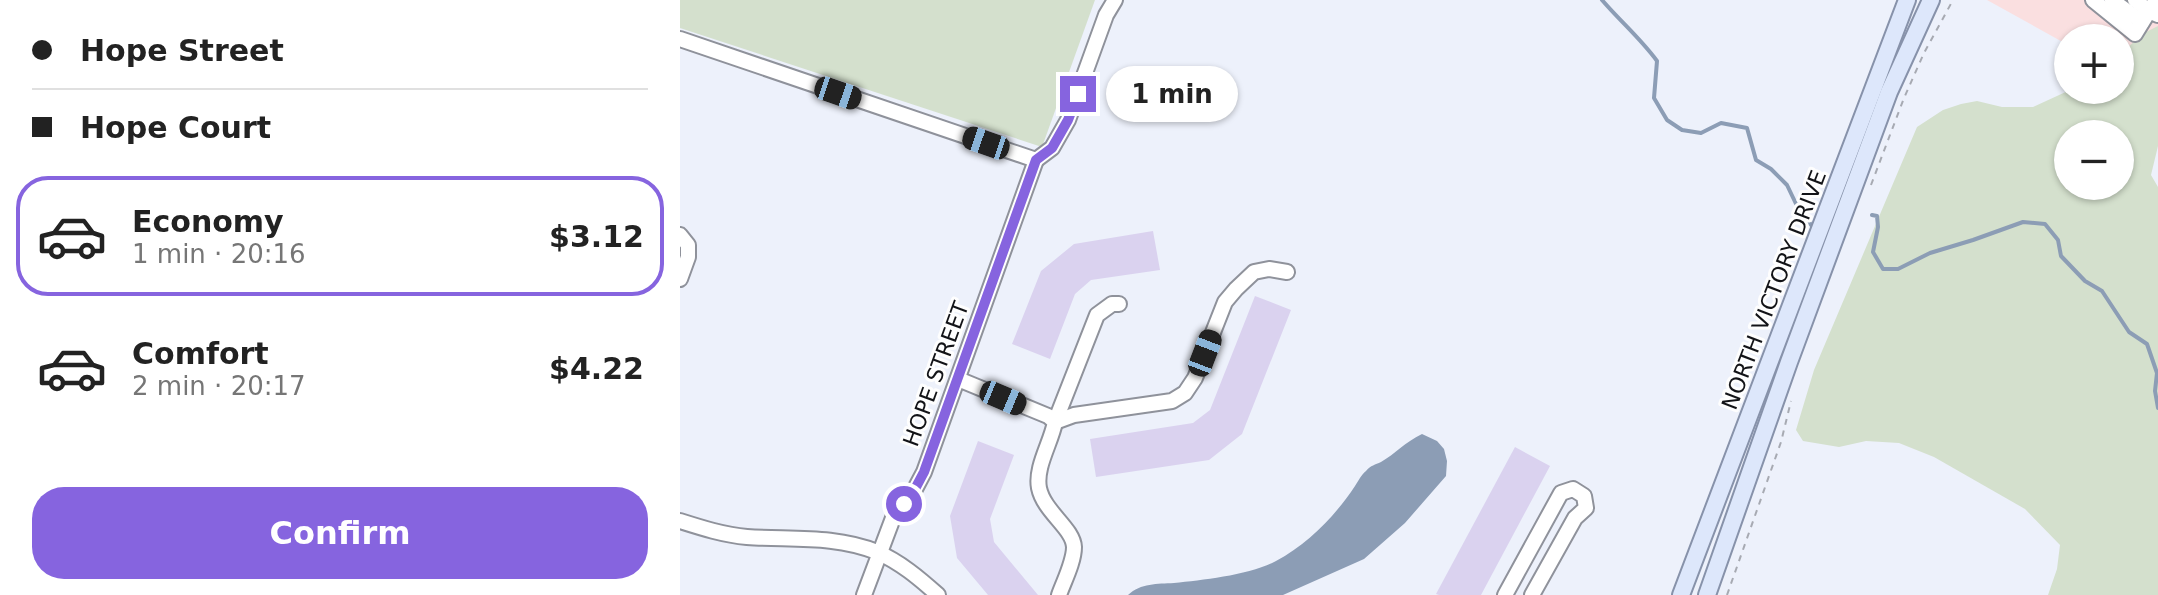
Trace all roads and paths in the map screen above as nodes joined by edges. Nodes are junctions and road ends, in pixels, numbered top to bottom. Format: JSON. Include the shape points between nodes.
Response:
{"nodes":[{"id":1,"x":1115,"y":0,"type":"edge"},
{"id":2,"x":1907,"y":0,"type":"edge"},
{"id":3,"x":1931,"y":0,"type":"edge"},
{"id":4,"x":1953,"y":0,"type":"edge"},
{"id":5,"x":2093,"y":0,"type":"edge"},
{"id":6,"x":2112,"y":0,"type":"edge"},
{"id":7,"x":2135,"y":0,"type":"edge"},
{"id":8,"x":2148,"y":16,"type":"edge"},
{"id":9,"x":680,"y":39,"type":"edge"},
{"id":10,"x":1889,"y":92,"type":"junction"},
{"id":11,"x":1036,"y":160,"type":"junction"},
{"id":12,"x":680,"y":235,"type":"edge"},
{"id":13,"x":1287,"y":272,"type":"dead end"},
{"id":14,"x":680,"y":279,"type":"edge"},
{"id":15,"x":1119,"y":304,"type":"dead end"},
{"id":16,"x":958,"y":379,"type":"junction"},
{"id":17,"x":1791,"y":402,"type":"dead end"},
{"id":18,"x":1055,"y":422,"type":"junction"},
{"id":19,"x":680,"y":521,"type":"edge"},
{"id":20,"x":880,"y":553,"type":"junction"},
{"id":21,"x":864,"y":595,"type":"edge"},
{"id":22,"x":938,"y":595,"type":"edge"},
{"id":23,"x":1059,"y":595,"type":"edge"},
{"id":24,"x":1505,"y":595,"type":"edge"},
{"id":25,"x":1532,"y":595,"type":"edge"},
{"id":26,"x":1681,"y":595,"type":"edge"},
{"id":27,"x":1707,"y":595,"type":"edge"},
{"id":28,"x":1727,"y":595,"type":"edge"}],
"edges":[{"from":1,"to":11,"type":"street","via":[[1068,120],[1052,148]]},
{"from":2,"to":10,"type":"main road","name":"NORTH VICTORY DRIVE"},
{"from":3,"to":10,"type":"main road","name":"NORTH VICTORY DRIVE"},
{"from":4,"to":10,"type":"path","via":[[1924,53]]},
{"from":5,"to":8,"type":"street"},
{"from":6,"to":8,"type":"street"},
{"from":7,"to":8,"type":"street"},
{"from":9,"to":11,"type":"street"},
{"from":10,"to":26,"type":"main road","name":"NORTH VICTORY DRIVE","via":[[1773,355]]},
{"from":10,"to":27,"type":"main road","name":"NORTH VICTORY DRIVE"},
{"from":11,"to":16,"type":"street","name":"HOPE STREET"},
{"from":12,"to":14,"type":"street","via":[[688,245]]},
{"from":13,"to":18,"type":"street","via":[[1254,272],[1225,302],[1185,393],[1172,401]]},
{"from":15,"to":18,"type":"street","via":[[1097,315]]},
{"from":16,"to":18,"type":"street"},
{"from":16,"to":20,"type":"street","name":"HOPE STREET","via":[[924,472],[893,518]]},
{"from":17,"to":28,"type":"path"},
{"from":18,"to":23,"type":"street","via":[[1038,478],[1047,509],[1074,545]]},
{"from":19,"to":20,"type":"street","via":[[745,537],[813,538]]},
{"from":20,"to":21,"type":"street","name":"HOPE STREET"},
{"from":20,"to":22,"type":"street"},
{"from":24,"to":25,"type":"street","via":[[1561,493],[1573,489],[1584,496],[1586,508],[1575,518]]}]}
